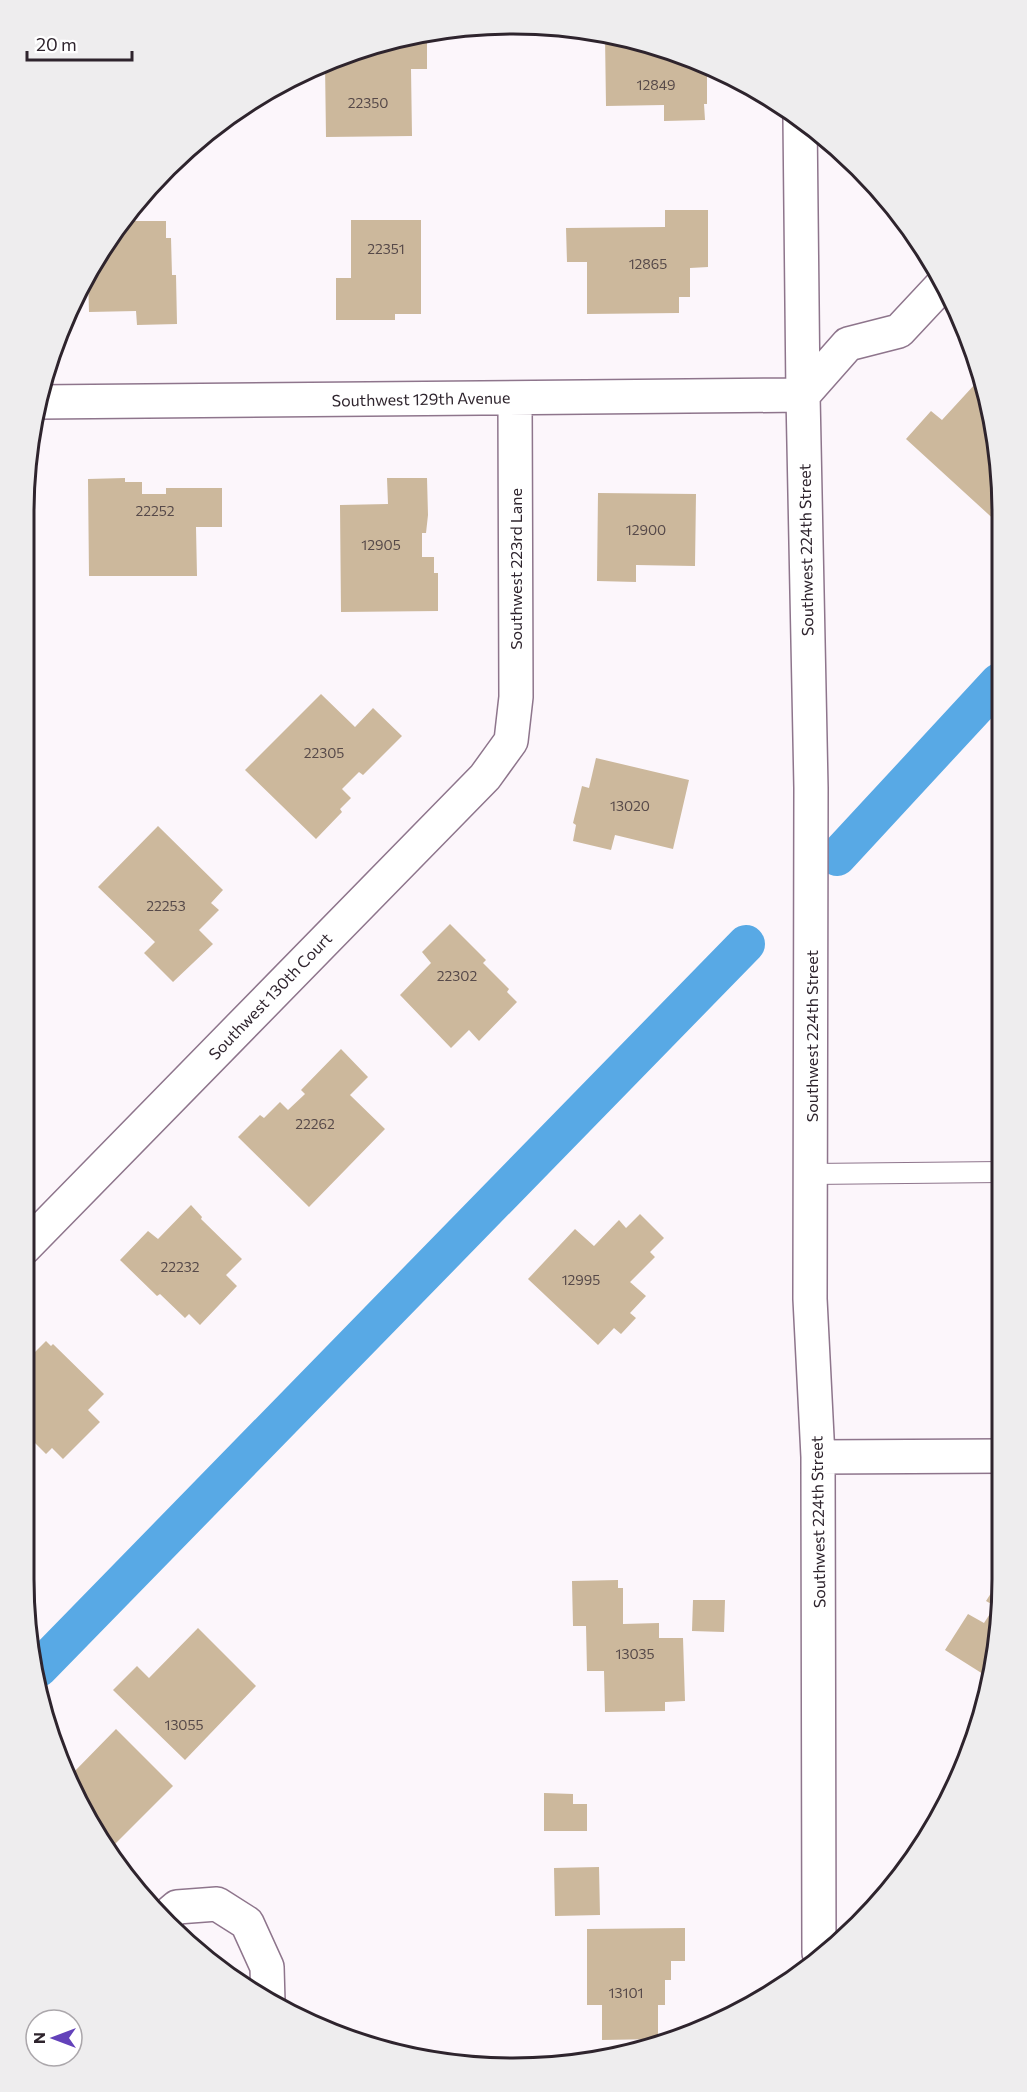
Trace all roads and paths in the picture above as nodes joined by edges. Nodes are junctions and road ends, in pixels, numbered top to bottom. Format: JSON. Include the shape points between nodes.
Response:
{"nodes":[{"id":1,"x":800,"y":129,"type":"edge"},
{"id":2,"x":937,"y":291,"type":"edge"},
{"id":3,"x":803,"y":395,"type":"junction"},
{"id":4,"x":515,"y":398,"type":"junction"},
{"id":5,"x":48,"y":402,"type":"edge"},
{"id":6,"x":511,"y":741,"type":"joint"},
{"id":7,"x":992,"y":1172,"type":"edge"},
{"id":8,"x":812,"y":1174,"type":"junction"},
{"id":9,"x":34,"y":1238,"type":"edge"},
{"id":10,"x":992,"y":1456,"type":"edge"},
{"id":11,"x":818,"y":1457,"type":"junction"},
{"id":12,"x":171,"y":1912,"type":"edge"},
{"id":13,"x":819,"y":1947,"type":"edge"},
{"id":14,"x":267,"y":1989,"type":"edge"}],
"edges":[{"from":1,"to":3,"type":"street","name":"Southwest 224th Street"},
{"from":2,"to":3,"type":"street","via":[[899,331],[848,344]]},
{"from":3,"to":4,"type":"street","name":"Southwest 129th Avenue"},
{"from":3,"to":8,"type":"street","name":"Southwest 224th Street","via":[[811,788]]},
{"from":4,"to":5,"type":"street","name":"Southwest 129th Avenue"},
{"from":4,"to":6,"type":"street","name":"Southwest 223rd Lane","via":[[516,697]]},
{"from":6,"to":9,"type":"street","name":"Southwest 130th Court","via":[[485,777]]},
{"from":7,"to":8,"type":"lane"},
{"from":8,"to":11,"type":"street","name":"Southwest 224th Street","via":[[810,1299]]},
{"from":10,"to":11,"type":"street"},
{"from":11,"to":13,"type":"street","name":"Southwest 224th Street"},
{"from":12,"to":14,"type":"street","via":[[177,1907],[217,1904],[247,1923],[267,1967]]}]}
